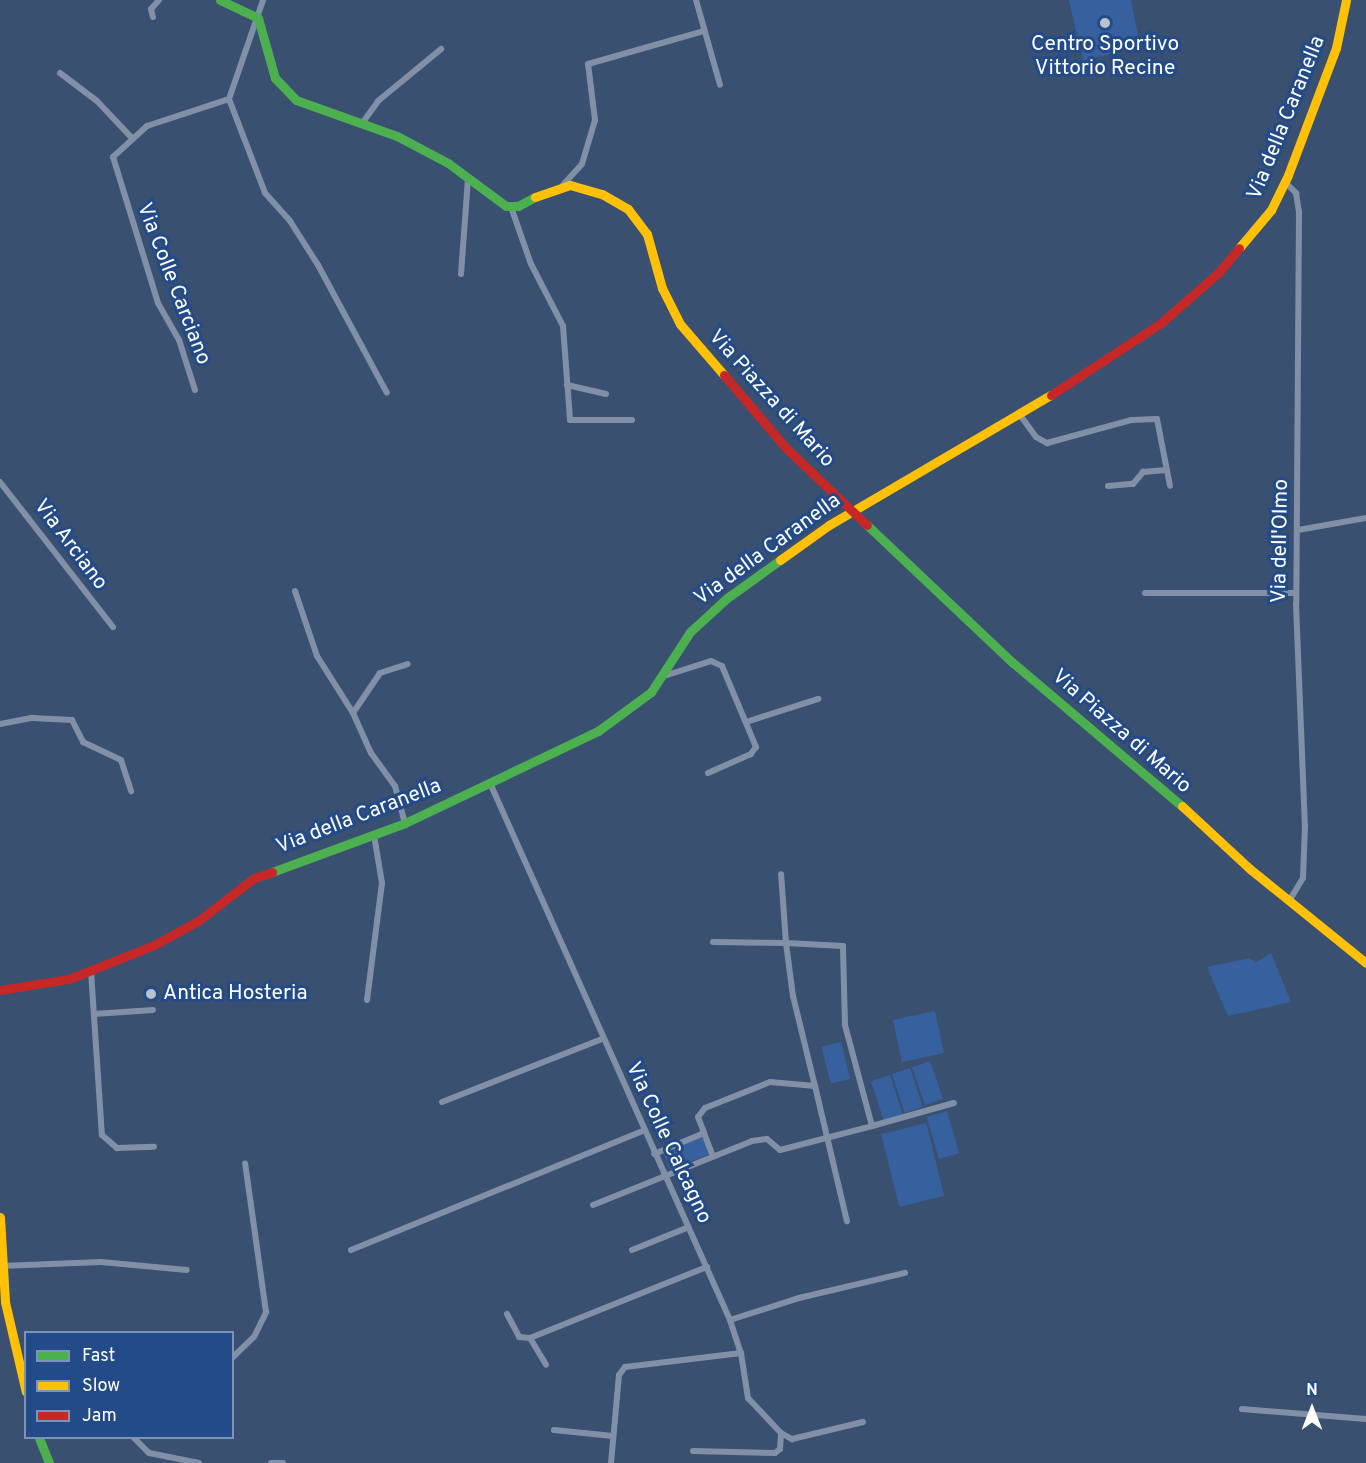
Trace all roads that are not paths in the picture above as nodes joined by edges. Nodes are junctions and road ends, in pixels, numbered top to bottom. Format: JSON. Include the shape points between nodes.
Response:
{"nodes":[{"id":1,"x":159,"y":0,"type":"edge"},
{"id":2,"x":219,"y":0,"type":"edge"},
{"id":3,"x":263,"y":0,"type":"edge"},
{"id":4,"x":696,"y":0,"type":"edge"},
{"id":5,"x":1346,"y":0,"type":"edge"},
{"id":6,"x":153,"y":17,"type":"dead end"},
{"id":7,"x":258,"y":18,"type":"junction"},
{"id":8,"x":704,"y":31,"type":"junction"},
{"id":9,"x":441,"y":49,"type":"dead end"},
{"id":10,"x":60,"y":73,"type":"dead end"},
{"id":11,"x":720,"y":85,"type":"dead end"},
{"id":12,"x":229,"y":99,"type":"junction"},
{"id":13,"x":363,"y":122,"type":"junction"},
{"id":14,"x":131,"y":136,"type":"junction"},
{"id":15,"x":468,"y":178,"type":"junction"},
{"id":16,"x":1285,"y":182,"type":"junction"},
{"id":17,"x":563,"y":185,"type":"junction"},
{"id":18,"x":511,"y":207,"type":"junction"},
{"id":19,"x":461,"y":274,"type":"dead end"},
{"id":20,"x":567,"y":385,"type":"junction"},
{"id":21,"x":195,"y":390,"type":"dead end"},
{"id":22,"x":387,"y":393,"type":"dead end"},
{"id":23,"x":606,"y":394,"type":"dead end"},
{"id":24,"x":1020,"y":414,"type":"junction"},
{"id":25,"x":632,"y":420,"type":"dead end"},
{"id":26,"x":1166,"y":470,"type":"junction"},
{"id":27,"x":0,"y":482,"type":"edge"},
{"id":28,"x":1108,"y":486,"type":"dead end"},
{"id":29,"x":1170,"y":486,"type":"dead end"},
{"id":30,"x":850,"y":512,"type":"junction"},
{"id":31,"x":1366,"y":518,"type":"edge"},
{"id":32,"x":1298,"y":530,"type":"junction"},
{"id":33,"x":296,"y":591,"type":"dead end"},
{"id":34,"x":1145,"y":593,"type":"dead end"},
{"id":35,"x":1296,"y":593,"type":"junction"},
{"id":36,"x":113,"y":627,"type":"dead end"},
{"id":37,"x":408,"y":664,"type":"dead end"},
{"id":38,"x":664,"y":676,"type":"junction"},
{"id":39,"x":818,"y":699,"type":"dead end"},
{"id":40,"x":353,"y":713,"type":"junction"},
{"id":41,"x":746,"y":722,"type":"junction"},
{"id":42,"x":0,"y":724,"type":"edge"},
{"id":43,"x":708,"y":773,"type":"dead end"},
{"id":44,"x":490,"y":783,"type":"junction"},
{"id":45,"x":131,"y":791,"type":"dead end"},
{"id":46,"x":405,"y":823,"type":"junction"},
{"id":47,"x":374,"y":835,"type":"junction"},
{"id":48,"x":781,"y":874,"type":"dead end"},
{"id":49,"x":1289,"y":901,"type":"junction"},
{"id":50,"x":713,"y":942,"type":"dead end"},
{"id":51,"x":786,"y":943,"type":"junction"},
{"id":52,"x":1366,"y":963,"type":"edge"},
{"id":53,"x":91,"y":971,"type":"junction"},
{"id":54,"x":0,"y":990,"type":"edge"},
{"id":55,"x":367,"y":1000,"type":"dead end"},
{"id":56,"x":153,"y":1010,"type":"dead end"},
{"id":57,"x":94,"y":1014,"type":"junction"},
{"id":58,"x":602,"y":1039,"type":"junction"},
{"id":59,"x":815,"y":1086,"type":"junction"},
{"id":60,"x":442,"y":1102,"type":"dead end"},
{"id":61,"x":954,"y":1103,"type":"dead end"},
{"id":62,"x":872,"y":1126,"type":"junction"},
{"id":63,"x":643,"y":1131,"type":"junction"},
{"id":64,"x":704,"y":1133,"type":"junction"},
{"id":65,"x":828,"y":1137,"type":"junction"},
{"id":66,"x":154,"y":1147,"type":"dead end"},
{"id":67,"x":654,"y":1154,"type":"junction"},
{"id":68,"x":713,"y":1156,"type":"junction"},
{"id":69,"x":244,"y":1163,"type":"dead end"},
{"id":70,"x":666,"y":1175,"type":"junction"},
{"id":71,"x":594,"y":1205,"type":"dead end"},
{"id":72,"x":0,"y":1217,"type":"edge"},
{"id":73,"x":847,"y":1221,"type":"dead end"},
{"id":74,"x":689,"y":1227,"type":"junction"},
{"id":75,"x":351,"y":1250,"type":"dead end"},
{"id":76,"x":632,"y":1250,"type":"dead end"},
{"id":77,"x":1,"y":1266,"type":"edge"},
{"id":78,"x":707,"y":1267,"type":"junction"},
{"id":79,"x":187,"y":1270,"type":"dead end"},
{"id":80,"x":906,"y":1273,"type":"dead end"},
{"id":81,"x":507,"y":1314,"type":"dead end"},
{"id":82,"x":730,"y":1320,"type":"junction"},
{"id":83,"x":530,"y":1338,"type":"junction"},
{"id":84,"x":741,"y":1353,"type":"junction"},
{"id":85,"x":234,"y":1356,"type":"edge"},
{"id":86,"x":546,"y":1365,"type":"dead end"},
{"id":87,"x":24,"y":1384,"type":"edge"},
{"id":88,"x":1242,"y":1409,"type":"dead end"},
{"id":89,"x":1366,"y":1419,"type":"edge"},
{"id":90,"x":863,"y":1422,"type":"dead end"},
{"id":91,"x":554,"y":1430,"type":"dead end"},
{"id":92,"x":781,"y":1433,"type":"junction"},
{"id":93,"x":613,"y":1436,"type":"junction"},
{"id":94,"x":40,"y":1439,"type":"edge"},
{"id":95,"x":136,"y":1439,"type":"edge"},
{"id":96,"x":693,"y":1451,"type":"dead end"},
{"id":97,"x":49,"y":1463,"type":"edge"},
{"id":98,"x":199,"y":1463,"type":"edge"},
{"id":99,"x":271,"y":1463,"type":"edge"},
{"id":100,"x":283,"y":1463,"type":"edge"},
{"id":101,"x":611,"y":1463,"type":"edge"}],
"edges":[{"from":1,"to":6,"type":"street","via":[[152,9]]},
{"from":2,"to":7,"type":"street"},
{"from":3,"to":7,"type":"street"},
{"from":4,"to":8,"type":"street"},
{"from":5,"to":16,"type":"street","name":"Via della Caranella","via":[[1338,42]]},
{"from":7,"to":12,"type":"street"},
{"from":7,"to":13,"type":"street","via":[[273,75],[282,90],[304,103]]},
{"from":8,"to":11,"type":"street"},
{"from":8,"to":17,"type":"street","via":[[588,64],[596,108],[594,126],[582,164]]},
{"from":9,"to":13,"type":"street","via":[[378,101]]},
{"from":10,"to":14,"type":"street","via":[[97,101]]},
{"from":12,"to":14,"type":"street","name":"Via Colle Carciano","via":[[160,120]]},
{"from":12,"to":22,"type":"street","via":[[265,193],[290,221],[318,265]]},
{"from":13,"to":15,"type":"street","via":[[426,151]]},
{"from":14,"to":21,"type":"street","name":"Via Colle Carciano","via":[[116,151],[112,164],[160,307],[179,340]]},
{"from":15,"to":18,"type":"street"},
{"from":15,"to":19,"type":"street"},
{"from":16,"to":24,"type":"street","name":"Via della Caranella","via":[[1259,227],[1190,300],[1147,333]]},
{"from":16,"to":32,"type":"street","name":"Via dell'Olmo","via":[[1296,193],[1299,213]]},
{"from":17,"to":18,"type":"street"},
{"from":17,"to":30,"type":"street","name":"Via Piazza di Mario","via":[[602,194],[634,215],[648,237],[663,292],[684,329],[765,426]]},
{"from":18,"to":20,"type":"street","via":[[534,270],[563,326]]},
{"from":20,"to":23,"type":"street"},
{"from":20,"to":25,"type":"street","via":[[571,421]]},
{"from":24,"to":26,"type":"street","via":[[1036,437],[1047,443],[1131,420],[1155,418],[1161,425]]},
{"from":24,"to":30,"type":"street","name":"Via della Caranella"},
{"from":26,"to":28,"type":"street","via":[[1143,472],[1132,484]]},
{"from":26,"to":29,"type":"street"},
{"from":27,"to":36,"type":"street","name":"Via Arciano"},
{"from":30,"to":38,"type":"street","name":"Via della Caranella","via":[[711,610],[683,643]]},
{"from":30,"to":49,"type":"street","name":"Via Piazza di Mario","via":[[1012,662],[1134,762]]},
{"from":31,"to":32,"type":"street"},
{"from":32,"to":35,"type":"street","name":"Via dell'Olmo"},
{"from":33,"to":40,"type":"street","via":[[317,656]]},
{"from":34,"to":35,"type":"street"},
{"from":35,"to":49,"type":"street","name":"Via dell'Olmo","via":[[1305,858],[1300,884]]},
{"from":37,"to":40,"type":"street","via":[[380,673]]},
{"from":38,"to":41,"type":"street","via":[[711,662],[720,663]]},
{"from":38,"to":44,"type":"street","name":"Via della Caranella","via":[[645,698],[598,732]]},
{"from":39,"to":41,"type":"street"},
{"from":40,"to":46,"type":"street","via":[[368,749],[396,788]]},
{"from":41,"to":43,"type":"street","via":[[756,750]]},
{"from":42,"to":45,"type":"street","via":[[35,718],[72,720],[83,742],[121,760]]},
{"from":44,"to":46,"type":"street","name":"Via della Caranella"},
{"from":44,"to":58,"type":"street","name":"Via Colle Calcagno"},
{"from":46,"to":47,"type":"street","name":"Via della Caranella"},
{"from":47,"to":53,"type":"street","name":"Via della Caranella","via":[[258,876],[178,933]]},
{"from":47,"to":55,"type":"street","via":[[382,884]]},
{"from":48,"to":51,"type":"street"},
{"from":49,"to":52,"type":"street","name":"Via Piazza di Mario"},
{"from":50,"to":51,"type":"street"},
{"from":51,"to":59,"type":"street","via":[[793,996]]},
{"from":51,"to":62,"type":"street","via":[[835,943],[844,947],[845,1025]]},
{"from":53,"to":54,"type":"street","name":"Via della Caranella","via":[[58,982]]},
{"from":53,"to":57,"type":"street"},
{"from":56,"to":57,"type":"street"},
{"from":57,"to":66,"type":"street","via":[[102,1135],[117,1148]]},
{"from":58,"to":60,"type":"street"},
{"from":58,"to":63,"type":"street","name":"Via Colle Calcagno"},
{"from":59,"to":64,"type":"street","via":[[770,1082],[705,1108],[698,1117]]},
{"from":59,"to":65,"type":"street"},
{"from":61,"to":62,"type":"street"},
{"from":62,"to":65,"type":"street"},
{"from":63,"to":67,"type":"street","name":"Via Colle Calcagno"},
{"from":63,"to":75,"type":"street"},
{"from":64,"to":67,"type":"street"},
{"from":64,"to":68,"type":"street"},
{"from":65,"to":68,"type":"street","via":[[780,1150],[769,1140],[758,1139]]},
{"from":65,"to":73,"type":"street"},
{"from":67,"to":70,"type":"street","name":"Via Colle Calcagno"},
{"from":68,"to":70,"type":"street"},
{"from":69,"to":85,"type":"street","via":[[266,1312],[254,1337]]},
{"from":70,"to":71,"type":"street"},
{"from":70,"to":74,"type":"street","name":"Via Colle Calcagno"},
{"from":72,"to":77,"type":"street"},
{"from":74,"to":76,"type":"street"},
{"from":74,"to":78,"type":"street","name":"Via Colle Calcagno"},
{"from":77,"to":79,"type":"street","via":[[101,1262]]},
{"from":77,"to":87,"type":"street","via":[[5,1306]]},
{"from":78,"to":82,"type":"street","name":"Via Colle Calcagno"},
{"from":78,"to":83,"type":"street"},
{"from":80,"to":82,"type":"street","via":[[799,1298]]},
{"from":81,"to":83,"type":"street","via":[[519,1336]]},
{"from":82,"to":84,"type":"street","name":"Via Colle Calcagno"},
{"from":83,"to":86,"type":"street"},
{"from":84,"to":92,"type":"street","name":"Via Colle Calcagno","via":[[747,1396]]},
{"from":84,"to":93,"type":"street","via":[[625,1366],[619,1375]]},
{"from":88,"to":89,"type":"street"},
{"from":90,"to":92,"type":"street","via":[[797,1439]]},
{"from":91,"to":93,"type":"street"},
{"from":92,"to":96,"type":"street","via":[[780,1449],[775,1453]]},
{"from":93,"to":101,"type":"street"},
{"from":94,"to":97,"type":"street"},
{"from":95,"to":98,"type":"street","via":[[151,1454]]},
{"from":99,"to":100,"type":"street"}]}
